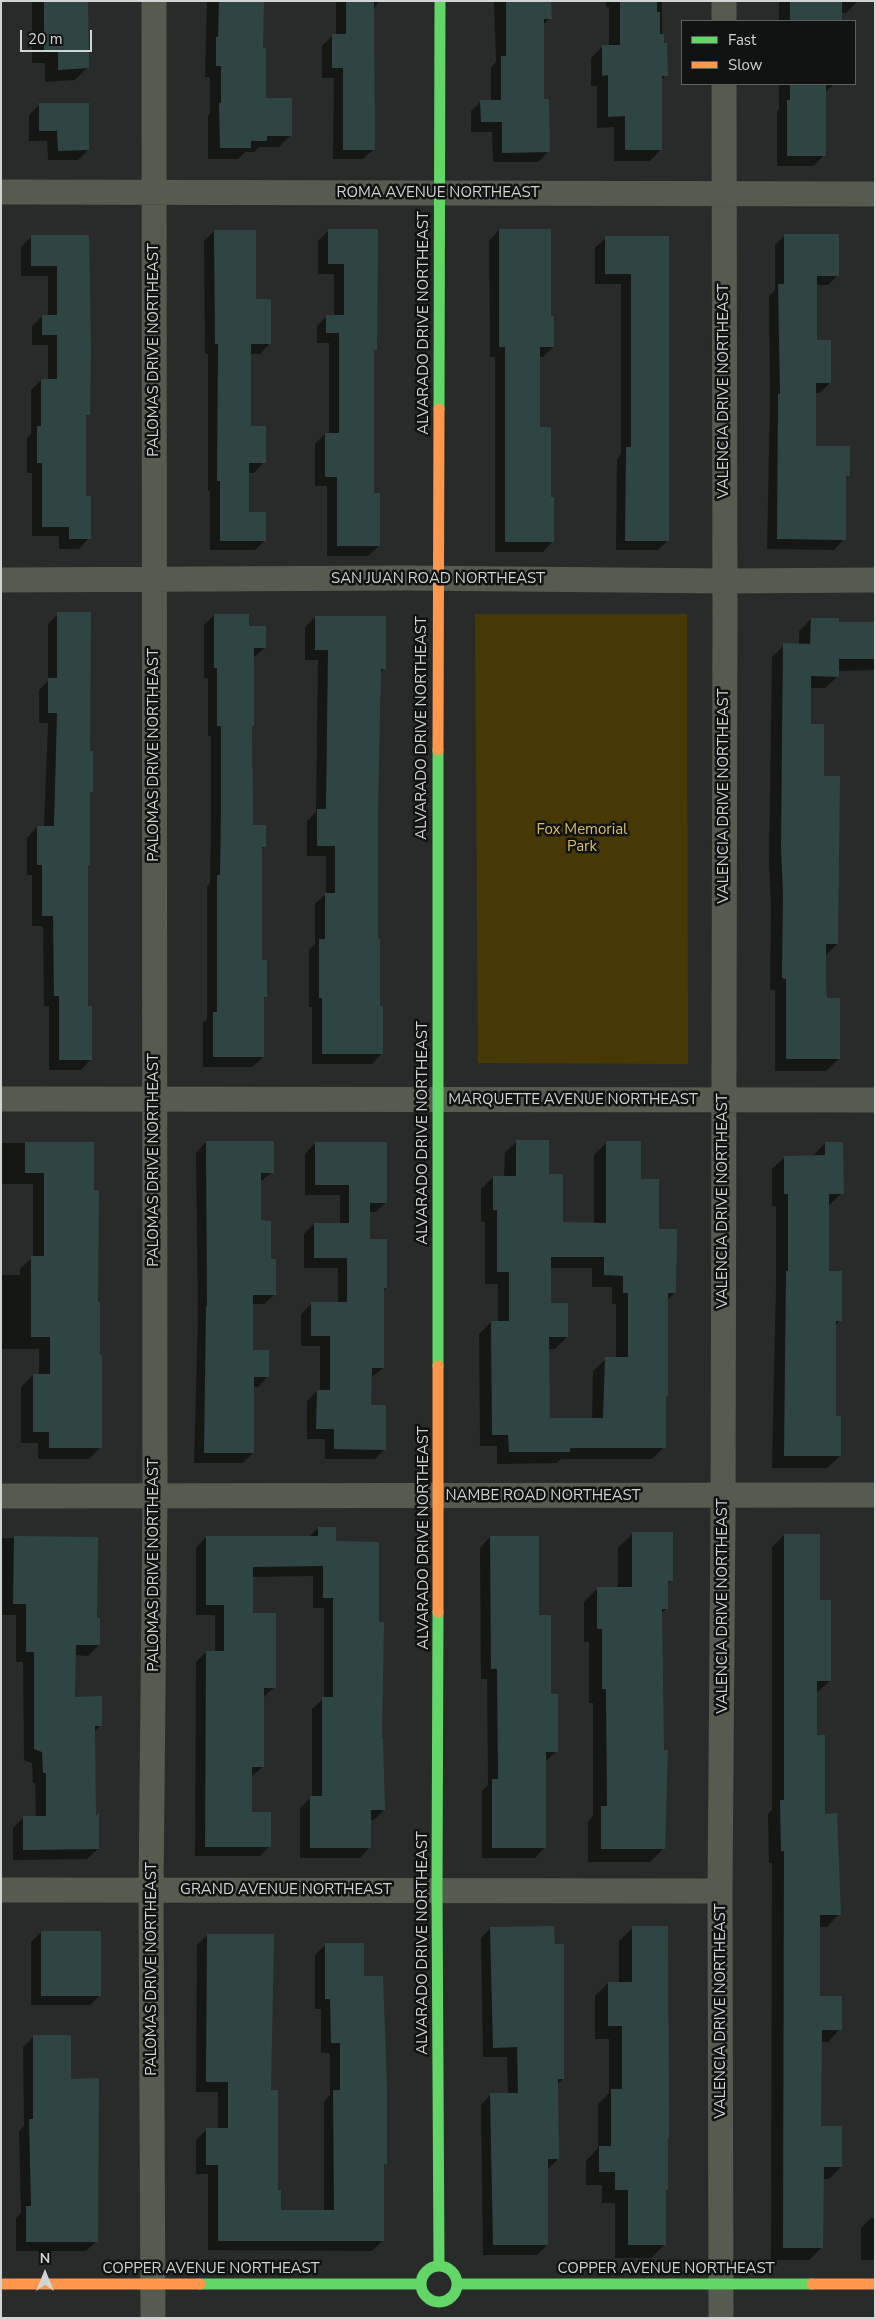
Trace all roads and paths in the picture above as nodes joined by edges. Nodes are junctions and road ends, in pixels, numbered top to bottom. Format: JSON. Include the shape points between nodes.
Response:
{"nodes":[{"id":1,"x":154,"y":1,"type":"edge"},
{"id":2,"x":440,"y":1,"type":"edge"},
{"id":3,"x":724,"y":1,"type":"edge"},
{"id":4,"x":724,"y":20,"type":"edge"},
{"id":5,"x":724,"y":85,"type":"edge"},
{"id":6,"x":1,"y":192,"type":"edge"},
{"id":7,"x":155,"y":192,"type":"junction"},
{"id":8,"x":723,"y":192,"type":"junction"},
{"id":9,"x":440,"y":193,"type":"junction"},
{"id":10,"x":875,"y":194,"type":"edge"},
{"id":11,"x":438,"y":578,"type":"junction"},
{"id":12,"x":1,"y":580,"type":"edge"},
{"id":13,"x":154,"y":580,"type":"junction"},
{"id":14,"x":875,"y":580,"type":"edge"},
{"id":15,"x":725,"y":581,"type":"junction"},
{"id":16,"x":1,"y":1099,"type":"edge"},
{"id":17,"x":437,"y":1099,"type":"junction"},
{"id":18,"x":154,"y":1100,"type":"junction"},
{"id":19,"x":723,"y":1100,"type":"junction"},
{"id":20,"x":875,"y":1100,"type":"edge"},
{"id":21,"x":875,"y":1495,"type":"edge"},
{"id":22,"x":1,"y":1496,"type":"edge"},
{"id":23,"x":723,"y":1496,"type":"junction"},
{"id":24,"x":155,"y":1497,"type":"junction"},
{"id":25,"x":440,"y":1497,"type":"junction"},
{"id":26,"x":1,"y":1890,"type":"edge"},
{"id":27,"x":437,"y":1890,"type":"junction"},
{"id":28,"x":151,"y":1891,"type":"junction"},
{"id":29,"x":720,"y":1891,"type":"junction"},
{"id":30,"x":440,"y":2265,"type":"junction"},
{"id":31,"x":1,"y":2284,"type":"edge"},
{"id":32,"x":153,"y":2284,"type":"junction"},
{"id":33,"x":421,"y":2284,"type":"junction"},
{"id":34,"x":458,"y":2284,"type":"junction"},
{"id":35,"x":721,"y":2284,"type":"junction"},
{"id":36,"x":875,"y":2284,"type":"edge"},
{"id":37,"x":153,"y":2318,"type":"edge"},
{"id":38,"x":722,"y":2318,"type":"edge"}],
"edges":[{"from":1,"to":7,"type":"street","name":"PALOMAS DRIVE NORTHEAST"},
{"from":2,"to":9,"type":"street","name":"ALVARADO DRIVE NORTHEAST"},
{"from":3,"to":4,"type":"street"},
{"from":5,"to":8,"type":"street","name":"VALENCIA DRIVE NORTHEAST"},
{"from":6,"to":7,"type":"street","name":"ROMA AVENUE NORTHEAST"},
{"from":7,"to":9,"type":"street","name":"ROMA AVENUE NORTHEAST"},
{"from":7,"to":13,"type":"street","name":"PALOMAS DRIVE NORTHEAST"},
{"from":8,"to":9,"type":"street","name":"ROMA AVENUE NORTHEAST"},
{"from":8,"to":10,"type":"street","name":"ROMA AVENUE NORTHEAST"},
{"from":8,"to":15,"type":"street","name":"VALENCIA DRIVE NORTHEAST"},
{"from":9,"to":11,"type":"street","name":"ALVARADO DRIVE NORTHEAST"},
{"from":11,"to":13,"type":"street","name":"SAN JUAN ROAD NORTHEAST"},
{"from":11,"to":15,"type":"street","name":"SAN JUAN ROAD NORTHEAST"},
{"from":11,"to":17,"type":"street","name":"ALVARADO DRIVE NORTHEAST"},
{"from":12,"to":13,"type":"street","name":"SAN JUAN ROAD NORTHEAST"},
{"from":13,"to":18,"type":"street","name":"PALOMAS DRIVE NORTHEAST"},
{"from":14,"to":15,"type":"street","name":"SAN JUAN ROAD NORTHEAST"},
{"from":15,"to":19,"type":"street","name":"VALENCIA DRIVE NORTHEAST"},
{"from":16,"to":18,"type":"street","name":"MARQUETTE AVENUE NORTHEAST"},
{"from":17,"to":18,"type":"street","name":"MARQUETTE AVENUE NORTHEAST"},
{"from":17,"to":19,"type":"street","name":"MARQUETTE AVENUE NORTHEAST"},
{"from":17,"to":25,"type":"street","name":"ALVARADO DRIVE NORTHEAST"},
{"from":18,"to":24,"type":"street","name":"PALOMAS DRIVE NORTHEAST"},
{"from":19,"to":20,"type":"street","name":"MARQUETTE AVENUE NORTHEAST"},
{"from":19,"to":23,"type":"street","name":"VALENCIA DRIVE NORTHEAST"},
{"from":21,"to":23,"type":"street","name":"NAMBE ROAD NORTHEAST"},
{"from":22,"to":24,"type":"street","name":"NAMBE ROAD NORTHEAST"},
{"from":23,"to":25,"type":"street","name":"NAMBE ROAD NORTHEAST"},
{"from":23,"to":29,"type":"street","name":"VALENCIA DRIVE NORTHEAST"},
{"from":24,"to":25,"type":"street","name":"NAMBE ROAD NORTHEAST"},
{"from":24,"to":28,"type":"street","name":"PALOMAS DRIVE NORTHEAST"},
{"from":25,"to":27,"type":"street","name":"ALVARADO DRIVE NORTHEAST"},
{"from":26,"to":28,"type":"street","name":"GRAND AVENUE NORTHEAST"},
{"from":27,"to":28,"type":"street","name":"GRAND AVENUE NORTHEAST"},
{"from":27,"to":29,"type":"street","name":"GRAND AVENUE NORTHEAST"},
{"from":27,"to":30,"type":"street","name":"ALVARADO DRIVE NORTHEAST"},
{"from":28,"to":32,"type":"street","name":"PALOMAS DRIVE NORTHEAST"},
{"from":29,"to":35,"type":"street","name":"VALENCIA DRIVE NORTHEAST"},
{"from":30,"to":33,"type":"street","via":[[424,2273]]},
{"from":30,"to":34,"type":"street","via":[[451,2269]]},
{"from":31,"to":32,"type":"street","name":"COPPER AVENUE NORTHEAST"},
{"from":32,"to":33,"type":"street","name":"COPPER AVENUE NORTHEAST"},
{"from":32,"to":37,"type":"street","name":"PALOMAS DRIVE NORTHEAST"},
{"from":33,"to":34,"type":"street","via":[[424,2294],[438,2307],[450,2299]]},
{"from":34,"to":35,"type":"street","name":"COPPER AVENUE NORTHEAST"},
{"from":35,"to":36,"type":"street","name":"COPPER AVENUE NORTHEAST"},
{"from":35,"to":38,"type":"street","name":"VALENCIA DRIVE NORTHEAST"}]}
